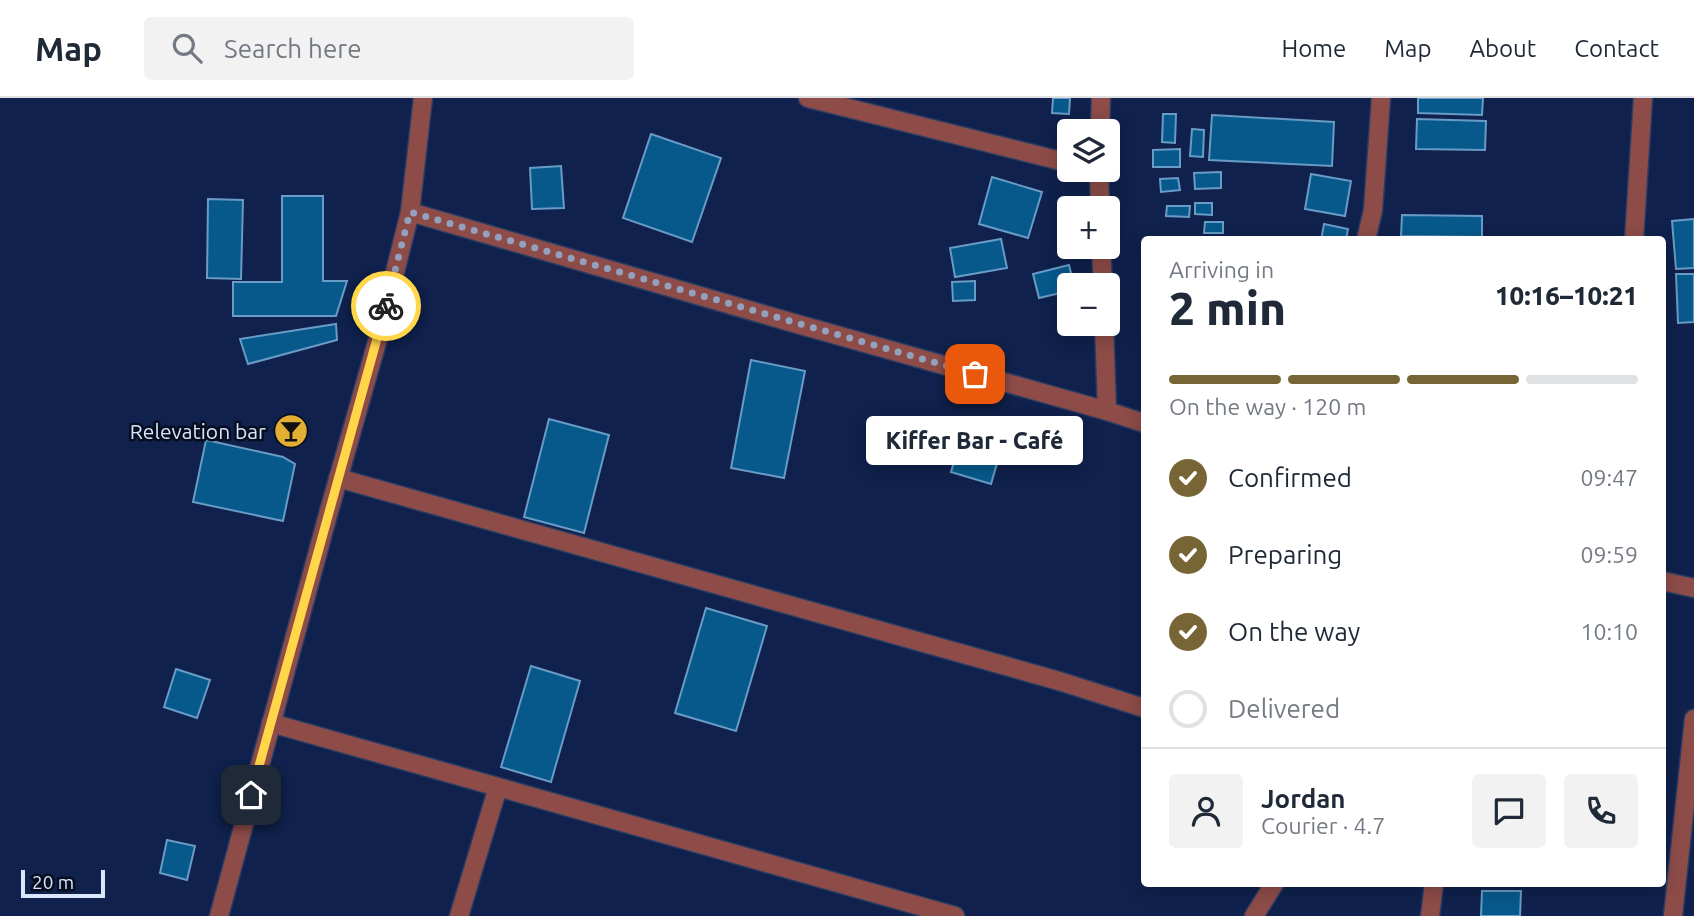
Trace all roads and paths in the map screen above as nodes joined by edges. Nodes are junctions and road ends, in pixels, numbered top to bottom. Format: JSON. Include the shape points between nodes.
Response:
{"nodes":[{"id":1,"x":423,"y":98,"type":"edge"},
{"id":2,"x":808,"y":98,"type":"edge"},
{"id":3,"x":1101,"y":98,"type":"edge"},
{"id":4,"x":1381,"y":98,"type":"edge"},
{"id":5,"x":1643,"y":98,"type":"edge"},
{"id":6,"x":1100,"y":119,"type":"edge"},
{"id":7,"x":1057,"y":160,"type":"edge"},
{"id":8,"x":410,"y":212,"type":"junction"},
{"id":9,"x":1367,"y":236,"type":"edge"},
{"id":10,"x":1634,"y":236,"type":"edge"},
{"id":11,"x":1104,"y":336,"type":"edge"},
{"id":12,"x":1107,"y":411,"type":"junction"},
{"id":13,"x":1141,"y":423,"type":"edge"},
{"id":14,"x":338,"y":478,"type":"junction"},
{"id":15,"x":1666,"y":582,"type":"edge"},
{"id":16,"x":1694,"y":588,"type":"edge"},
{"id":17,"x":1141,"y":707,"type":"edge"},
{"id":18,"x":1694,"y":719,"type":"edge"},
{"id":19,"x":271,"y":723,"type":"junction"},
{"id":20,"x":498,"y":787,"type":"junction"},
{"id":21,"x":1272,"y":887,"type":"edge"},
{"id":22,"x":1434,"y":887,"type":"edge"},
{"id":23,"x":219,"y":916,"type":"edge"},
{"id":24,"x":459,"y":916,"type":"edge"},
{"id":25,"x":955,"y":916,"type":"edge"},
{"id":26,"x":1254,"y":916,"type":"edge"},
{"id":27,"x":1430,"y":916,"type":"edge"},
{"id":28,"x":1673,"y":916,"type":"edge"}],
"edges":[{"from":1,"to":8,"type":"street"},
{"from":2,"to":7,"type":"street"},
{"from":3,"to":6,"type":"street"},
{"from":4,"to":9,"type":"street"},
{"from":5,"to":10,"type":"street"},
{"from":8,"to":12,"type":"street"},
{"from":8,"to":14,"type":"street"},
{"from":11,"to":12,"type":"street"},
{"from":12,"to":13,"type":"street"},
{"from":14,"to":17,"type":"street"},
{"from":14,"to":19,"type":"street"},
{"from":15,"to":16,"type":"street"},
{"from":18,"to":28,"type":"street"},
{"from":19,"to":20,"type":"street"},
{"from":19,"to":23,"type":"street"},
{"from":20,"to":24,"type":"street"},
{"from":20,"to":25,"type":"street"},
{"from":21,"to":26,"type":"street"},
{"from":22,"to":27,"type":"street"}]}
